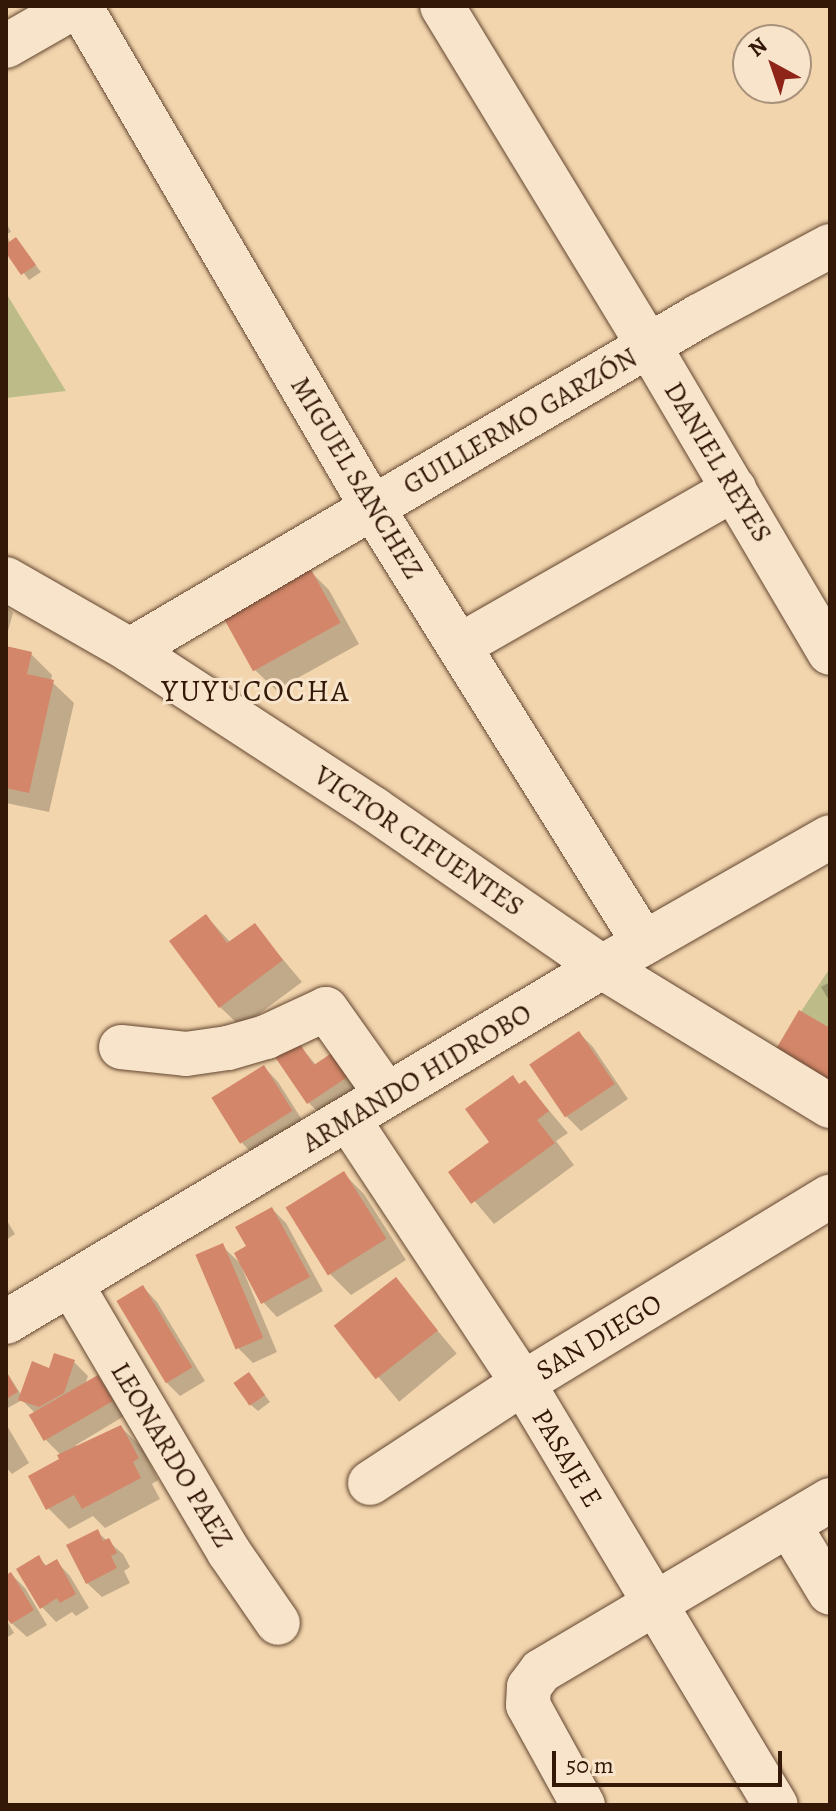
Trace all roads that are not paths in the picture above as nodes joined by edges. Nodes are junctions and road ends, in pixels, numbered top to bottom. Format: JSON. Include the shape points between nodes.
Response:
{"nodes":[{"id":1,"x":78,"y":6,"type":"edge"},
{"id":2,"x":442,"y":6,"type":"edge"},
{"id":3,"x":6,"y":46,"type":"edge"},
{"id":4,"x":830,"y":246,"type":"edge"},
{"id":5,"x":649,"y":346,"type":"junction"},
{"id":6,"x":734,"y":489,"type":"junction"},
{"id":7,"x":372,"y":507,"type":"junction"},
{"id":8,"x":6,"y":579,"type":"edge"},
{"id":9,"x":459,"y":646,"type":"junction"},
{"id":10,"x":130,"y":650,"type":"junction"},
{"id":11,"x":830,"y":653,"type":"edge"},
{"id":12,"x":830,"y":837,"type":"edge"},
{"id":13,"x":644,"y":943,"type":"junction"},
{"id":14,"x":602,"y":967,"type":"junction"},
{"id":15,"x":121,"y":1047,"type":"dead end"},
{"id":16,"x":387,"y":1095,"type":"junction"},
{"id":17,"x":830,"y":1106,"type":"edge"},
{"id":18,"x":348,"y":1119,"type":"junction"},
{"id":19,"x":830,"y":1196,"type":"edge"},
{"id":20,"x":71,"y":1284,"type":"junction"},
{"id":21,"x":6,"y":1322,"type":"edge"},
{"id":22,"x":523,"y":1383,"type":"junction"},
{"id":23,"x":370,"y":1483,"type":"dead end"},
{"id":24,"x":830,"y":1500,"type":"edge"},
{"id":25,"x":789,"y":1525,"type":"junction"},
{"id":26,"x":830,"y":1593,"type":"edge"},
{"id":27,"x":654,"y":1604,"type":"junction"},
{"id":28,"x":278,"y":1623,"type":"dead end"},
{"id":29,"x":583,"y":1805,"type":"edge"},
{"id":30,"x":776,"y":1805,"type":"edge"}],
"edges":[{"from":1,"to":3,"type":"street"},
{"from":1,"to":7,"type":"street","name":"MIGUEL SANCHEZ"},
{"from":2,"to":5,"type":"street","name":"DANIEL REYES"},
{"from":4,"to":5,"type":"street","name":"GUILLERMO GARZÓN"},
{"from":5,"to":6,"type":"street","name":"DANIEL REYES"},
{"from":5,"to":7,"type":"street","name":"GUILLERMO GARZÓN"},
{"from":6,"to":9,"type":"street"},
{"from":6,"to":11,"type":"street","name":"DANIEL REYES"},
{"from":7,"to":9,"type":"street","name":"MIGUEL SANCHEZ"},
{"from":7,"to":10,"type":"street","name":"GUILLERMO GARZÓN"},
{"from":8,"to":10,"type":"street","name":"VICTOR CIFUENTES"},
{"from":9,"to":13,"type":"street","name":"MIGUEL SANCHEZ"},
{"from":10,"to":14,"type":"street","name":"VICTOR CIFUENTES","via":[[374,809]]},
{"from":12,"to":13,"type":"street","name":"ARMANDO HIDROBO"},
{"from":13,"to":14,"type":"street","name":"ARMANDO HIDROBO"},
{"from":14,"to":16,"type":"street","name":"ARMANDO HIDROBO"},
{"from":14,"to":17,"type":"street","name":"VICTOR CIFUENTES"},
{"from":15,"to":16,"type":"street","via":[[186,1054],[228,1048],[326,1009]]},
{"from":16,"to":18,"type":"street","name":"ARMANDO HIDROBO"},
{"from":18,"to":20,"type":"street","name":"ARMANDO HIDROBO"},
{"from":18,"to":22,"type":"street","name":"PASAJE E"},
{"from":19,"to":22,"type":"street","name":"SAN DIEGO"},
{"from":20,"to":21,"type":"street","name":"ARMANDO HIDROBO"},
{"from":20,"to":28,"type":"street","name":"LEONARDO PAEZ","via":[[229,1552]]},
{"from":22,"to":23,"type":"street","name":"SAN DIEGO"},
{"from":22,"to":27,"type":"street","name":"PASAJE E"},
{"from":24,"to":25,"type":"street"},
{"from":25,"to":26,"type":"street"},
{"from":25,"to":27,"type":"street"},
{"from":27,"to":29,"type":"street","via":[[541,1671],[529,1687],[528,1705]]},
{"from":27,"to":30,"type":"street","name":"PASAJE E"}]}
